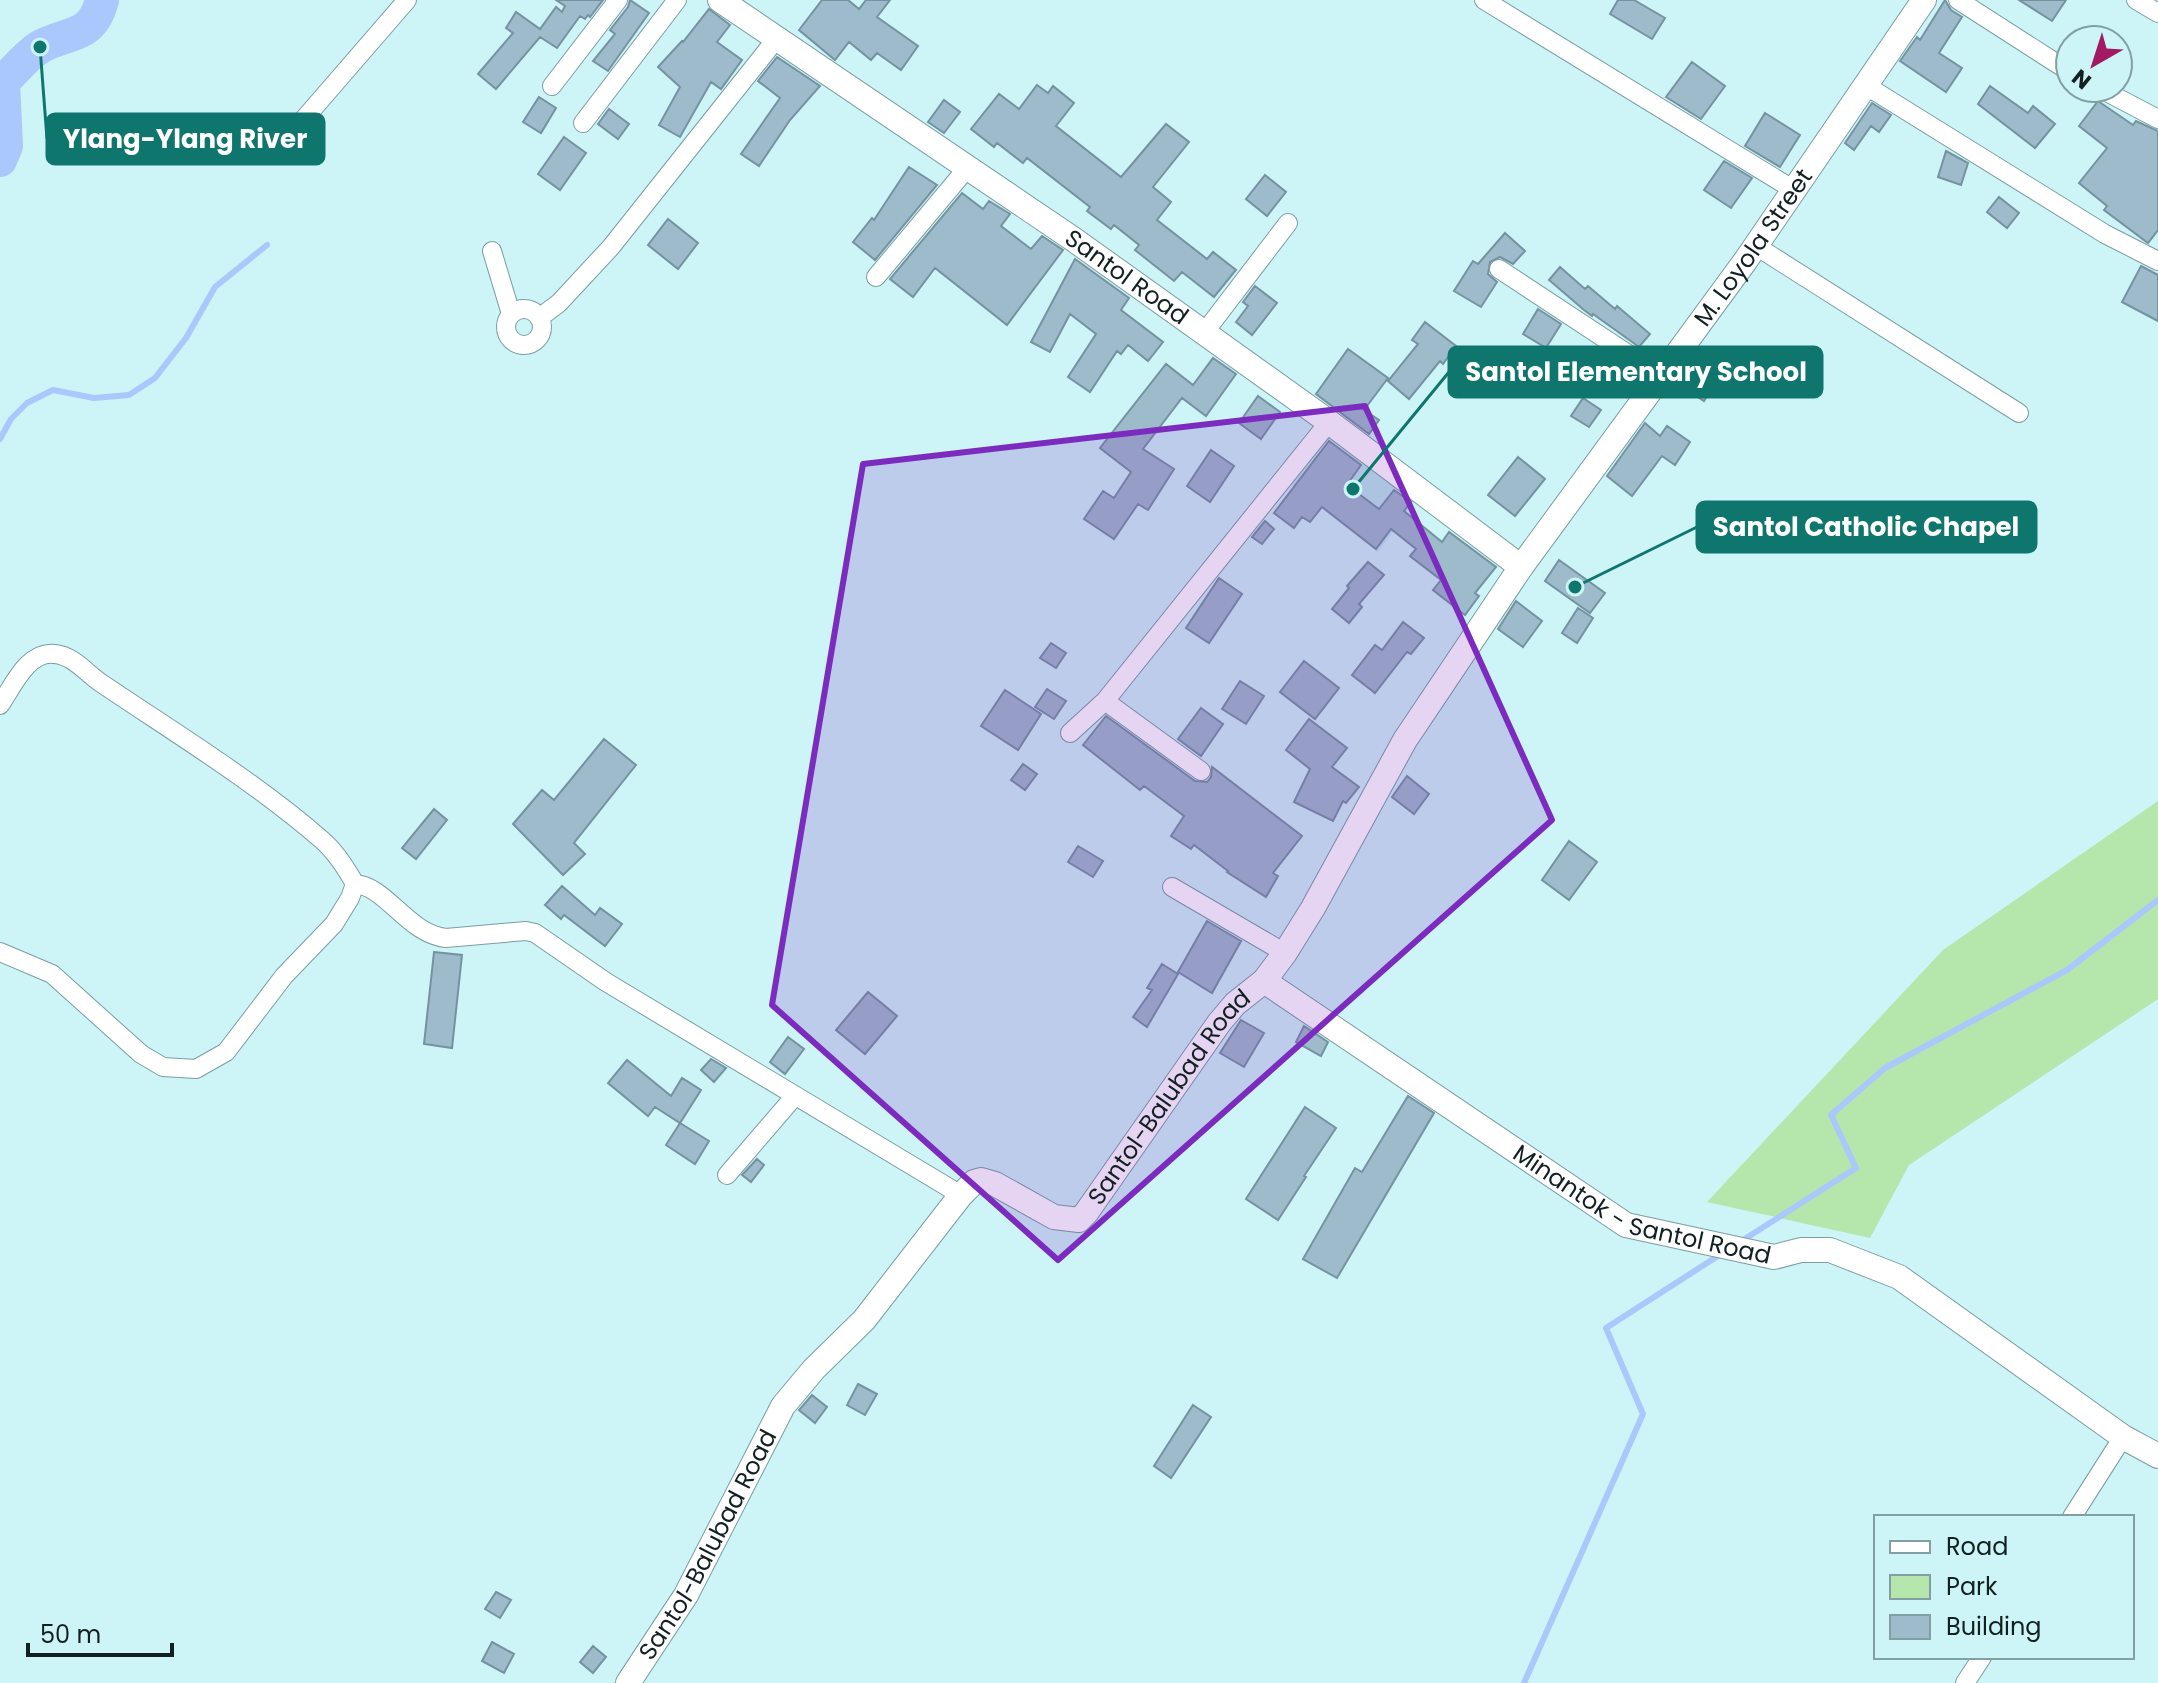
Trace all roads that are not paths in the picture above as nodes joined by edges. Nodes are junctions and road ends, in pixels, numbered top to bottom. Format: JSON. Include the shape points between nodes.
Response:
{"nodes":[{"id":1,"x":407,"y":0,"type":"edge"},
{"id":2,"x":618,"y":0,"type":"edge"},
{"id":3,"x":677,"y":0,"type":"edge"},
{"id":4,"x":1484,"y":0,"type":"edge"},
{"id":5,"x":1924,"y":0,"type":"edge"},
{"id":6,"x":1958,"y":0,"type":"edge"},
{"id":7,"x":2136,"y":0,"type":"edge"},
{"id":8,"x":725,"y":1,"type":"edge"},
{"id":9,"x":2158,"y":13,"type":"edge"},
{"id":10,"x":777,"y":38,"type":"junction"},
{"id":11,"x":2054,"y":62,"type":"edge"},
{"id":12,"x":1865,"y":85,"type":"junction"},
{"id":13,"x":552,"y":86,"type":"dead end"},
{"id":14,"x":2129,"y":104,"type":"edge"},
{"id":15,"x":304,"y":119,"type":"dead end"},
{"id":16,"x":2158,"y":119,"type":"edge"},
{"id":17,"x":583,"y":123,"type":"dead end"},
{"id":18,"x":968,"y":167,"type":"junction"},
{"id":19,"x":1794,"y":190,"type":"junction"},
{"id":20,"x":1288,"y":223,"type":"dead end"},
{"id":21,"x":1756,"y":246,"type":"junction"},
{"id":22,"x":492,"y":251,"type":"dead end"},
{"id":23,"x":2158,"y":261,"type":"edge"},
{"id":24,"x":1499,"y":269,"type":"dead end"},
{"id":25,"x":876,"y":277,"type":"dead end"},
{"id":26,"x":511,"y":314,"type":"junction"},
{"id":27,"x":539,"y":318,"type":"junction"},
{"id":28,"x":1204,"y":333,"type":"junction"},
{"id":29,"x":1663,"y":377,"type":"junction"},
{"id":30,"x":2019,"y":413,"type":"dead end"},
{"id":31,"x":1329,"y":422,"type":"junction"},
{"id":32,"x":1521,"y":567,"type":"junction"},
{"id":33,"x":1105,"y":701,"type":"junction"},
{"id":34,"x":0,"y":705,"type":"edge"},
{"id":35,"x":1070,"y":733,"type":"dead end"},
{"id":36,"x":1201,"y":771,"type":"dead end"},
{"id":37,"x":355,"y":884,"type":"junction"},
{"id":38,"x":1172,"y":887,"type":"dead end"},
{"id":39,"x":0,"y":952,"type":"edge"},
{"id":40,"x":1285,"y":953,"type":"junction"},
{"id":41,"x":1264,"y":981,"type":"junction"},
{"id":42,"x":794,"y":1097,"type":"junction"},
{"id":43,"x":727,"y":1175,"type":"dead end"},
{"id":44,"x":961,"y":1195,"type":"junction"},
{"id":45,"x":2123,"y":1437,"type":"junction"},
{"id":46,"x":2158,"y":1456,"type":"edge"},
{"id":47,"x":2073,"y":1515,"type":"edge"},
{"id":48,"x":1981,"y":1659,"type":"edge"},
{"id":49,"x":628,"y":1683,"type":"edge"},
{"id":50,"x":1965,"y":1683,"type":"edge"}],
"edges":[{"from":1,"to":15,"type":"street"},
{"from":2,"to":13,"type":"street"},
{"from":3,"to":17,"type":"street"},
{"from":4,"to":19,"type":"street"},
{"from":5,"to":12,"type":"street","name":"M. Loyola Street"},
{"from":6,"to":11,"type":"street"},
{"from":7,"to":9,"type":"street"},
{"from":8,"to":10,"type":"street","name":"Santol Road"},
{"from":10,"to":18,"type":"street","name":"Santol Road"},
{"from":10,"to":27,"type":"street","via":[[611,247]]},
{"from":12,"to":19,"type":"street","name":"M. Loyola Street"},
{"from":12,"to":23,"type":"street","via":[[2105,234]]},
{"from":14,"to":16,"type":"street"},
{"from":18,"to":25,"type":"street"},
{"from":18,"to":28,"type":"street","name":"Santol Road"},
{"from":19,"to":21,"type":"street","name":"M. Loyola Street"},
{"from":20,"to":28,"type":"street"},
{"from":21,"to":29,"type":"street","name":"M. Loyola Street"},
{"from":21,"to":30,"type":"street"},
{"from":22,"to":26,"type":"street"},
{"from":24,"to":29,"type":"street"},
{"from":26,"to":27,"type":"street","via":[[526,309]]},
{"from":26,"to":27,"type":"street","via":[[509,337],[522,345],[537,340]]},
{"from":28,"to":31,"type":"street","name":"Santol Road"},
{"from":29,"to":32,"type":"street","name":"M. Loyola Street"},
{"from":31,"to":32,"type":"street","name":"Santol Road"},
{"from":31,"to":33,"type":"street"},
{"from":32,"to":40,"type":"street","name":"Santol-Balubad Road","via":[[1405,740]]},
{"from":33,"to":35,"type":"street"},
{"from":33,"to":36,"type":"street"},
{"from":34,"to":37,"type":"street","via":[[31,660],[54,653],[74,660],[323,841]]},
{"from":37,"to":39,"type":"street","via":[[334,924],[284,976],[226,1052],[196,1069],[163,1067],[141,1054],[52,974]]},
{"from":37,"to":42,"type":"street","via":[[367,886],[433,937],[535,933]]},
{"from":38,"to":40,"type":"street"},
{"from":40,"to":41,"type":"street","name":"Santol-Balubad Road"},
{"from":41,"to":44,"type":"street","name":"Santol-Balubad Road","via":[[1219,1023],[1079,1220],[1054,1217],[981,1180]]},
{"from":41,"to":45,"type":"street","name":"Minantok - Santol Road","via":[[1626,1225],[1774,1257],[1830,1250],[1899,1277]]},
{"from":42,"to":43,"type":"street"},
{"from":42,"to":44,"type":"street"},
{"from":44,"to":49,"type":"street","name":"Santol-Balubad Road","via":[[864,1320],[783,1406],[686,1595]]},
{"from":45,"to":46,"type":"street","name":"Minantok - Santol Road"},
{"from":45,"to":47,"type":"street"},
{"from":48,"to":50,"type":"street"}]}
